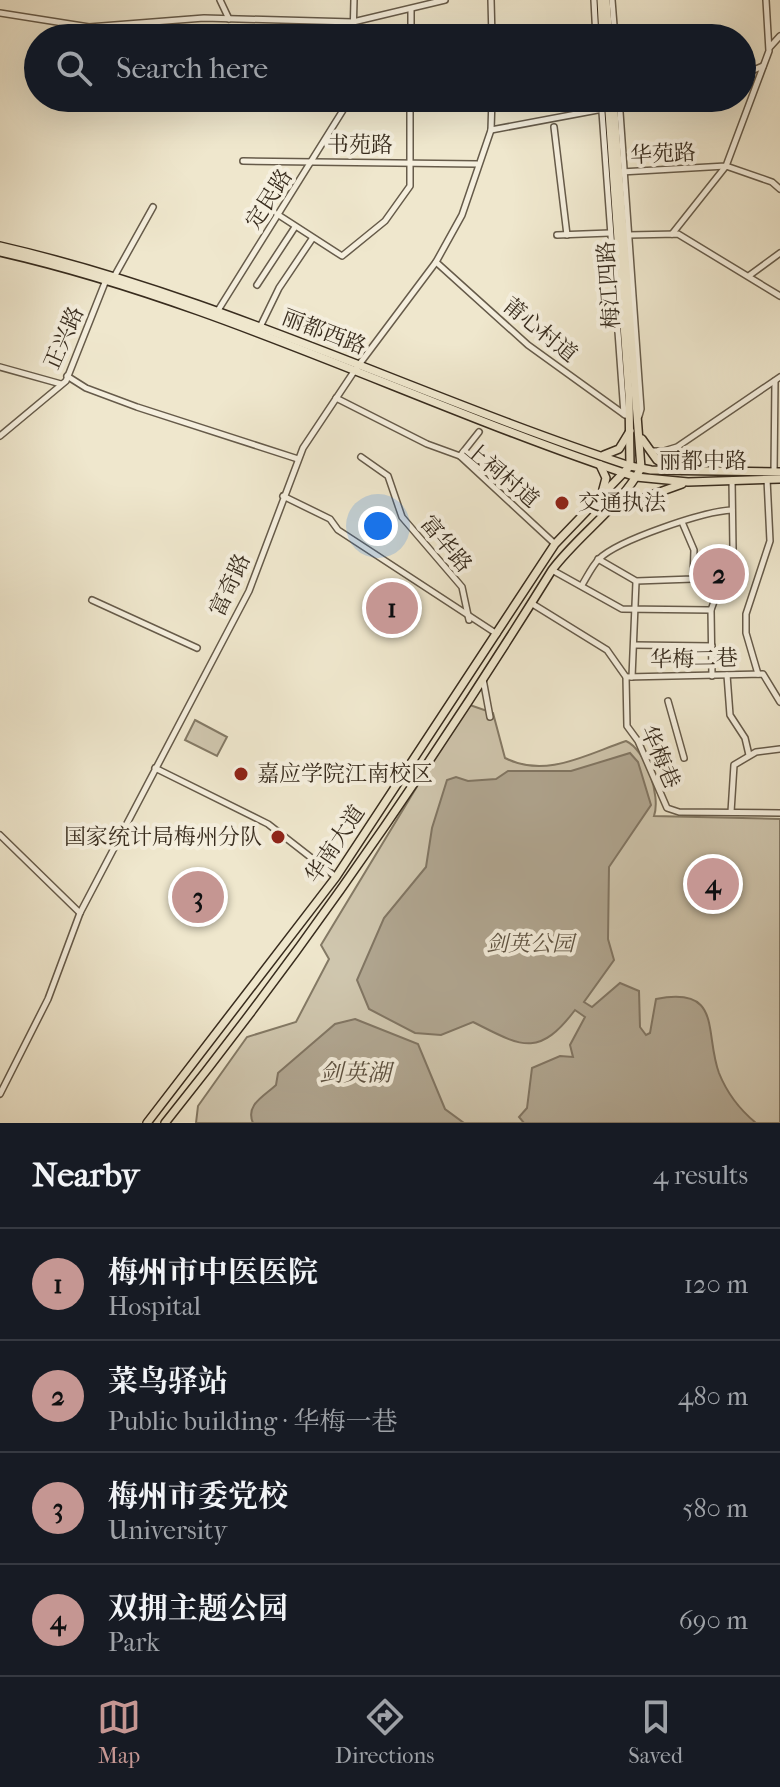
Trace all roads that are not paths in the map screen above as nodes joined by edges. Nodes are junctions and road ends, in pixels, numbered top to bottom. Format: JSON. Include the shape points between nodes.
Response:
{"nodes":[{"id":1,"x":220,"y":0,"type":"edge"},
{"id":2,"x":354,"y":0,"type":"edge"},
{"id":3,"x":445,"y":0,"type":"edge"},
{"id":4,"x":491,"y":0,"type":"edge"},
{"id":5,"x":594,"y":0,"type":"edge"},
{"id":6,"x":604,"y":0,"type":"edge"},
{"id":7,"x":612,"y":0,"type":"edge"},
{"id":8,"x":766,"y":0,"type":"edge"},
{"id":9,"x":411,"y":9,"type":"junction"},
{"id":10,"x":0,"y":15,"type":"edge"},
{"id":11,"x":229,"y":19,"type":"junction"},
{"id":12,"x":353,"y":22,"type":"junction"},
{"id":13,"x":67,"y":24,"type":"edge"},
{"id":14,"x":142,"y":24,"type":"edge"},
{"id":15,"x":411,"y":24,"type":"edge"},
{"id":16,"x":492,"y":24,"type":"edge"},
{"id":17,"x":595,"y":24,"type":"edge"},
{"id":18,"x":605,"y":24,"type":"edge"},
{"id":19,"x":614,"y":24,"type":"edge"},
{"id":20,"x":780,"y":36,"type":"edge"},
{"id":21,"x":769,"y":48,"type":"junction"},
{"id":22,"x":763,"y":66,"type":"junction"},
{"id":23,"x":756,"y":69,"type":"edge"},
{"id":24,"x":756,"y":85,"type":"edge"},
{"id":25,"x":340,"y":112,"type":"edge"},
{"id":26,"x":410,"y":112,"type":"edge"},
{"id":27,"x":492,"y":112,"type":"edge"},
{"id":28,"x":565,"y":112,"type":"edge"},
{"id":29,"x":602,"y":112,"type":"edge"},
{"id":30,"x":615,"y":112,"type":"edge"},
{"id":31,"x":615,"y":112,"type":"edge"},
{"id":32,"x":746,"y":112,"type":"edge"},
{"id":33,"x":554,"y":127,"type":"dead end"},
{"id":34,"x":491,"y":130,"type":"junction"},
{"id":35,"x":243,"y":161,"type":"dead end"},
{"id":36,"x":313,"y":161,"type":"junction"},
{"id":37,"x":411,"y":161,"type":"junction"},
{"id":38,"x":477,"y":164,"type":"junction"},
{"id":39,"x":726,"y":166,"type":"junction"},
{"id":40,"x":619,"y":172,"type":"junction"},
{"id":41,"x":780,"y":189,"type":"edge"},
{"id":42,"x":153,"y":207,"type":"dead end"},
{"id":43,"x":277,"y":214,"type":"junction"},
{"id":44,"x":295,"y":227,"type":"junction"},
{"id":45,"x":623,"y":234,"type":"junction"},
{"id":46,"x":672,"y":234,"type":"junction"},
{"id":47,"x":557,"y":235,"type":"dead end"},
{"id":48,"x":567,"y":235,"type":"junction"},
{"id":49,"x":312,"y":239,"type":"junction"},
{"id":50,"x":0,"y":249,"type":"edge"},
{"id":51,"x":780,"y":253,"type":"edge"},
{"id":52,"x":436,"y":262,"type":"junction"},
{"id":53,"x":750,"y":275,"type":"junction"},
{"id":54,"x":110,"y":278,"type":"junction"},
{"id":55,"x":257,"y":285,"type":"dead end"},
{"id":56,"x":780,"y":296,"type":"edge"},
{"id":57,"x":216,"y":313,"type":"junction"},
{"id":58,"x":260,"y":327,"type":"junction"},
{"id":59,"x":0,"y":367,"type":"edge"},
{"id":60,"x":357,"y":368,"type":"junction"},
{"id":61,"x":67,"y":376,"type":"junction"},
{"id":62,"x":777,"y":378,"type":"edge"},
{"id":63,"x":62,"y":384,"type":"junction"},
{"id":64,"x":336,"y":398,"type":"junction"},
{"id":65,"x":630,"y":417,"type":"junction"},
{"id":66,"x":630,"y":431,"type":"junction"},
{"id":67,"x":479,"y":432,"type":"dead end"},
{"id":68,"x":0,"y":436,"type":"edge"},
{"id":69,"x":640,"y":436,"type":"junction"},
{"id":70,"x":677,"y":447,"type":"junction"},
{"id":71,"x":651,"y":451,"type":"junction"},
{"id":72,"x":460,"y":456,"type":"junction"},
{"id":73,"x":361,"y":457,"type":"dead end"},
{"id":74,"x":298,"y":459,"type":"junction"},
{"id":75,"x":599,"y":460,"type":"junction"},
{"id":76,"x":641,"y":468,"type":"junction"},
{"id":77,"x":628,"y":470,"type":"junction"},
{"id":78,"x":682,"y":471,"type":"junction"},
{"id":79,"x":778,"y":474,"type":"edge"},
{"id":80,"x":636,"y":477,"type":"junction"},
{"id":81,"x":731,"y":479,"type":"junction"},
{"id":82,"x":767,"y":479,"type":"junction"},
{"id":83,"x":688,"y":482,"type":"junction"},
{"id":84,"x":283,"y":496,"type":"junction"},
{"id":85,"x":597,"y":500,"type":"junction"},
{"id":86,"x":732,"y":510,"type":"junction"},
{"id":87,"x":602,"y":513,"type":"junction"},
{"id":88,"x":682,"y":522,"type":"junction"},
{"id":89,"x":555,"y":544,"type":"junction"},
{"id":90,"x":598,"y":559,"type":"junction"},
{"id":91,"x":552,"y":570,"type":"junction"},
{"id":92,"x":636,"y":581,"type":"junction"},
{"id":93,"x":582,"y":585,"type":"dead end"},
{"id":94,"x":92,"y":600,"type":"dead end"},
{"id":95,"x":531,"y":603,"type":"junction"},
{"id":96,"x":634,"y":609,"type":"junction"},
{"id":97,"x":711,"y":610,"type":"junction"},
{"id":98,"x":469,"y":620,"type":"dead end"},
{"id":99,"x":498,"y":635,"type":"junction"},
{"id":100,"x":634,"y":645,"type":"junction"},
{"id":101,"x":712,"y":646,"type":"junction"},
{"id":102,"x":197,"y":648,"type":"dead end"},
{"id":103,"x":480,"y":661,"type":"junction"},
{"id":104,"x":490,"y":667,"type":"junction"},
{"id":105,"x":761,"y":674,"type":"junction"},
{"id":106,"x":727,"y":675,"type":"junction"},
{"id":107,"x":712,"y":676,"type":"junction"},
{"id":108,"x":629,"y":677,"type":"junction"},
{"id":109,"x":483,"y":678,"type":"junction"},
{"id":110,"x":668,"y":701,"type":"dead end"},
{"id":111,"x":780,"y":702,"type":"edge"},
{"id":112,"x":490,"y":717,"type":"dead end"},
{"id":113,"x":780,"y":749,"type":"edge"},
{"id":114,"x":749,"y":755,"type":"junction"},
{"id":115,"x":684,"y":758,"type":"dead end"},
{"id":116,"x":155,"y":768,"type":"junction"},
{"id":117,"x":731,"y":812,"type":"junction"},
{"id":118,"x":780,"y":813,"type":"edge"},
{"id":119,"x":0,"y":835,"type":"edge"},
{"id":120,"x":336,"y":877,"type":"junction"},
{"id":121,"x":80,"y":913,"type":"junction"},
{"id":122,"x":0,"y":1094,"type":"edge"},
{"id":123,"x":170,"y":1121,"type":"edge"},
{"id":124,"x":147,"y":1123,"type":"edge"}],
"edges":[{"from":1,"to":11,"type":"street"},
{"from":2,"to":12,"type":"street"},
{"from":3,"to":9,"type":"street"},
{"from":4,"to":16,"type":"street"},
{"from":5,"to":17,"type":"street"},
{"from":6,"to":18,"type":"main road"},
{"from":7,"to":19,"type":"street"},
{"from":8,"to":21,"type":"street","name":"华苑路"},
{"from":9,"to":12,"type":"street"},
{"from":9,"to":15,"type":"street"},
{"from":10,"to":13,"type":"street"},
{"from":11,"to":12,"type":"street"},
{"from":11,"to":14,"type":"street"},
{"from":20,"to":21,"type":"street"},
{"from":21,"to":22,"type":"street","name":"华苑路"},
{"from":22,"to":23,"type":"street"},
{"from":22,"to":24,"type":"street","name":"华苑路"},
{"from":25,"to":36,"type":"street","name":"定民路"},
{"from":26,"to":37,"type":"street"},
{"from":27,"to":34,"type":"street","name":"富奇路"},
{"from":28,"to":34,"type":"street"},
{"from":29,"to":65,"type":"street"},
{"from":30,"to":65,"type":"main road","name":"梅江四路"},
{"from":31,"to":40,"type":"main road","name":"梅江四路"},
{"from":32,"to":39,"type":"street","name":"华苑路"},
{"from":33,"to":48,"type":"street"},
{"from":34,"to":38,"type":"street","name":"富奇路"},
{"from":35,"to":36,"type":"street","name":"书苑路"},
{"from":36,"to":37,"type":"street","name":"书苑路"},
{"from":36,"to":43,"type":"street","name":"定民路"},
{"from":37,"to":38,"type":"street","name":"书苑路"},
{"from":37,"to":49,"type":"street","via":[[410,186],[397,207],[342,256]]},
{"from":38,"to":52,"type":"street","name":"富奇路","via":[[462,215]]},
{"from":39,"to":40,"type":"street","name":"华苑路"},
{"from":39,"to":41,"type":"street"},
{"from":39,"to":46,"type":"street"},
{"from":40,"to":45,"type":"main road","name":"梅江四路"},
{"from":42,"to":54,"type":"street","name":"正兴路"},
{"from":43,"to":44,"type":"street"},
{"from":43,"to":57,"type":"street","name":"定民路"},
{"from":44,"to":49,"type":"street"},
{"from":44,"to":55,"type":"street"},
{"from":45,"to":46,"type":"street"},
{"from":45,"to":48,"type":"street"},
{"from":45,"to":65,"type":"main road","name":"梅江四路"},
{"from":46,"to":53,"type":"street"},
{"from":47,"to":48,"type":"street"},
{"from":49,"to":58,"type":"street"},
{"from":50,"to":54,"type":"main road","name":"丽都西路"},
{"from":51,"to":53,"type":"street"},
{"from":52,"to":60,"type":"street","name":"富奇路"},
{"from":52,"to":65,"type":"street","name":"莆心村道","via":[[528,345]]},
{"from":53,"to":56,"type":"street"},
{"from":54,"to":57,"type":"main road","name":"丽都西路"},
{"from":54,"to":61,"type":"street","name":"正兴路"},
{"from":57,"to":58,"type":"main road","name":"丽都西路"},
{"from":57,"to":60,"type":"main road","name":"丽都西路"},
{"from":58,"to":60,"type":"main road","name":"丽都西路"},
{"from":59,"to":63,"type":"street"},
{"from":60,"to":64,"type":"street","name":"富奇路"},
{"from":60,"to":75,"type":"main road","name":"丽都西路"},
{"from":61,"to":63,"type":"street","name":"正兴路"},
{"from":61,"to":74,"type":"street","via":[[137,407]]},
{"from":62,"to":70,"type":"street"},
{"from":62,"to":79,"type":"street"},
{"from":63,"to":68,"type":"street","name":"正兴路"},
{"from":64,"to":72,"type":"street","name":"上祠村道"},
{"from":64,"to":74,"type":"street","name":"富奇路"},
{"from":65,"to":66,"type":"main road","name":"梅江四路"},
{"from":65,"to":69,"type":"main road","name":"梅江四路"},
{"from":66,"to":75,"type":"main road","via":[[614,453]]},
{"from":66,"to":77,"type":"main road","name":"梅江四路"},
{"from":67,"to":72,"type":"street"},
{"from":69,"to":71,"type":"main road"},
{"from":69,"to":76,"type":"main road","name":"梅江四路"},
{"from":70,"to":71,"type":"street"},
{"from":70,"to":78,"type":"street","via":[[676,462]]},
{"from":71,"to":78,"type":"main road","via":[[663,465]]},
{"from":72,"to":89,"type":"street","name":"上祠村道"},
{"from":73,"to":98,"type":"street","name":"富华路","via":[[388,476],[402,517],[462,587]]},
{"from":74,"to":84,"type":"street","name":"富奇路"},
{"from":75,"to":77,"type":"main road","name":"丽都西路"},
{"from":75,"to":85,"type":"main road","via":[[606,478]]},
{"from":76,"to":77,"type":"main road","name":"丽都中路"},
{"from":76,"to":78,"type":"main road","name":"丽都中路"},
{"from":76,"to":80,"type":"main road","name":"华南大道"},
{"from":77,"to":80,"type":"main road","name":"丽都中路"},
{"from":77,"to":85,"type":"main road","name":"华南大道"},
{"from":78,"to":79,"type":"main road","name":"丽都中路"},
{"from":79,"to":82,"type":"main road","name":"丽都中路"},
{"from":80,"to":83,"type":"main road","name":"丽都中路"},
{"from":80,"to":87,"type":"main road","name":"华南大道"},
{"from":81,"to":82,"type":"main road","name":"丽都中路"},
{"from":81,"to":83,"type":"main road","name":"丽都中路"},
{"from":81,"to":86,"type":"street"},
{"from":82,"to":105,"type":"street","via":[[770,541],[746,614],[746,633]]},
{"from":83,"to":87,"type":"main road"},
{"from":84,"to":99,"type":"street","via":[[330,519],[338,530]]},
{"from":84,"to":116,"type":"street","name":"富奇路","via":[[249,591]]},
{"from":85,"to":89,"type":"main road","name":"华南大道"},
{"from":86,"to":88,"type":"street","via":[[711,510]]},
{"from":86,"to":97,"type":"street","via":[[733,549]]},
{"from":87,"to":91,"type":"main road","name":"华南大道"},
{"from":88,"to":90,"type":"street"},
{"from":88,"to":92,"type":"street","via":[[694,550],[693,579]]},
{"from":89,"to":99,"type":"main road","name":"华南大道"},
{"from":90,"to":92,"type":"street"},
{"from":90,"to":93,"type":"street"},
{"from":91,"to":95,"type":"main road","name":"华南大道"},
{"from":91,"to":96,"type":"street","via":[[622,609]]},
{"from":92,"to":96,"type":"street"},
{"from":94,"to":102,"type":"street"},
{"from":95,"to":104,"type":"main road","name":"华南大道"},
{"from":95,"to":108,"type":"street","via":[[607,650]]},
{"from":96,"to":97,"type":"street"},
{"from":96,"to":100,"type":"street"},
{"from":97,"to":101,"type":"street"},
{"from":99,"to":103,"type":"main road","name":"华南大道"},
{"from":100,"to":101,"type":"street"},
{"from":100,"to":108,"type":"street"},
{"from":101,"to":107,"type":"street"},
{"from":103,"to":104,"type":"main road"},
{"from":103,"to":120,"type":"main road","name":"华南大道"},
{"from":104,"to":109,"type":"main road","name":"华南大道"},
{"from":105,"to":106,"type":"street","name":"华梅二巷"},
{"from":105,"to":111,"type":"street"},
{"from":106,"to":107,"type":"street","name":"华梅二巷"},
{"from":106,"to":114,"type":"street","via":[[730,715]]},
{"from":107,"to":108,"type":"street","name":"华梅二巷"},
{"from":108,"to":117,"type":"street","name":"华梅巷","via":[[627,726],[667,808]]},
{"from":109,"to":112,"type":"street"},
{"from":109,"to":123,"type":"main road","name":"华南大道","via":[[345,887]]},
{"from":110,"to":115,"type":"street"},
{"from":113,"to":114,"type":"street"},
{"from":114,"to":117,"type":"street","via":[[734,765]]},
{"from":116,"to":120,"type":"street","via":[[268,824]]},
{"from":116,"to":121,"type":"street","name":"富奇路"},
{"from":117,"to":118,"type":"street","name":"华梅巷"},
{"from":119,"to":121,"type":"street"},
{"from":120,"to":124,"type":"main road","name":"华南大道"},
{"from":121,"to":122,"type":"street","name":"富奇路","via":[[48,999]]}]}
